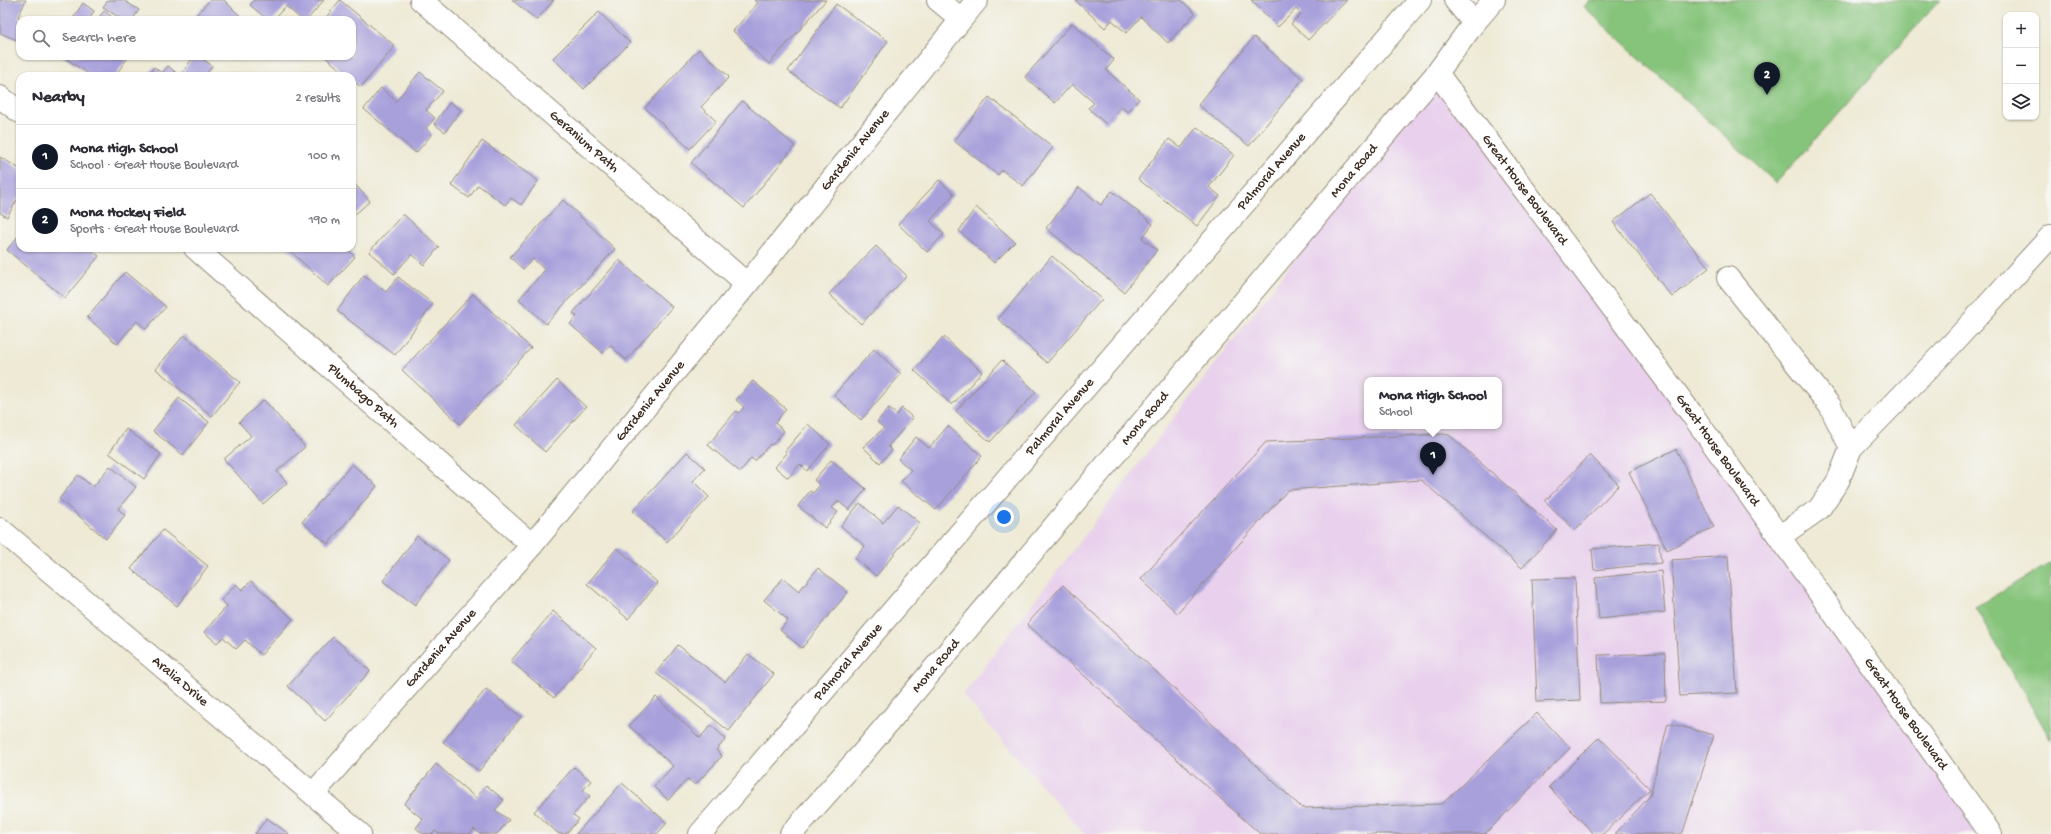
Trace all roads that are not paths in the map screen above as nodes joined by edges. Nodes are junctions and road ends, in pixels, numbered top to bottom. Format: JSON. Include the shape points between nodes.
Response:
{"nodes":[{"id":1,"x":421,"y":0,"type":"edge"},
{"id":2,"x":938,"y":0,"type":"edge"},
{"id":3,"x":977,"y":0,"type":"edge"},
{"id":4,"x":1420,"y":0,"type":"edge"},
{"id":5,"x":1455,"y":0,"type":"edge"},
{"id":6,"x":1494,"y":0,"type":"edge"},
{"id":7,"x":961,"y":19,"type":"junction"},
{"id":8,"x":1474,"y":23,"type":"junction"},
{"id":9,"x":1437,"y":72,"type":"junction"},
{"id":10,"x":0,"y":97,"type":"edge"},
{"id":11,"x":16,"y":109,"type":"edge"},
{"id":12,"x":2051,"y":236,"type":"edge"},
{"id":13,"x":200,"y":252,"type":"edge"},
{"id":14,"x":1728,"y":278,"type":"dead end"},
{"id":15,"x":748,"y":284,"type":"junction"},
{"id":16,"x":1851,"y":448,"type":"junction"},
{"id":17,"x":0,"y":529,"type":"edge"},
{"id":18,"x":1779,"y":537,"type":"junction"},
{"id":19,"x":532,"y":545,"type":"junction"},
{"id":20,"x":314,"y":794,"type":"junction"},
{"id":21,"x":360,"y":834,"type":"edge"},
{"id":22,"x":700,"y":834,"type":"edge"},
{"id":23,"x":791,"y":834,"type":"edge"},
{"id":24,"x":1991,"y":834,"type":"edge"}],
"edges":[{"from":1,"to":15,"type":"street","name":"Geranium Path"},
{"from":2,"to":7,"type":"street"},
{"from":3,"to":7,"type":"street","name":"Gardenia Avenue"},
{"from":4,"to":22,"type":"street","name":"Palmoral Avenue"},
{"from":5,"to":8,"type":"street"},
{"from":6,"to":8,"type":"street","name":"Mona Road"},
{"from":7,"to":15,"type":"street","name":"Gardenia Avenue"},
{"from":8,"to":9,"type":"street","name":"Mona Road"},
{"from":9,"to":18,"type":"street","name":"Great House Boulevard","via":[[1691,413]]},
{"from":9,"to":23,"type":"street","name":"Mona Road","via":[[866,749]]},
{"from":10,"to":11,"type":"street"},
{"from":12,"to":16,"type":"street","via":[[1952,344]]},
{"from":13,"to":19,"type":"street","name":"Plumbago Path"},
{"from":14,"to":16,"type":"street","via":[[1830,406]]},
{"from":15,"to":19,"type":"street","name":"Gardenia Avenue"},
{"from":16,"to":18,"type":"street","via":[[1838,481],[1819,509]]},
{"from":17,"to":20,"type":"street","name":"Aralia Drive"},
{"from":18,"to":24,"type":"street","name":"Great House Boulevard"},
{"from":19,"to":20,"type":"street","name":"Gardenia Avenue"},
{"from":20,"to":21,"type":"street","name":"Aralia Drive"}]}
